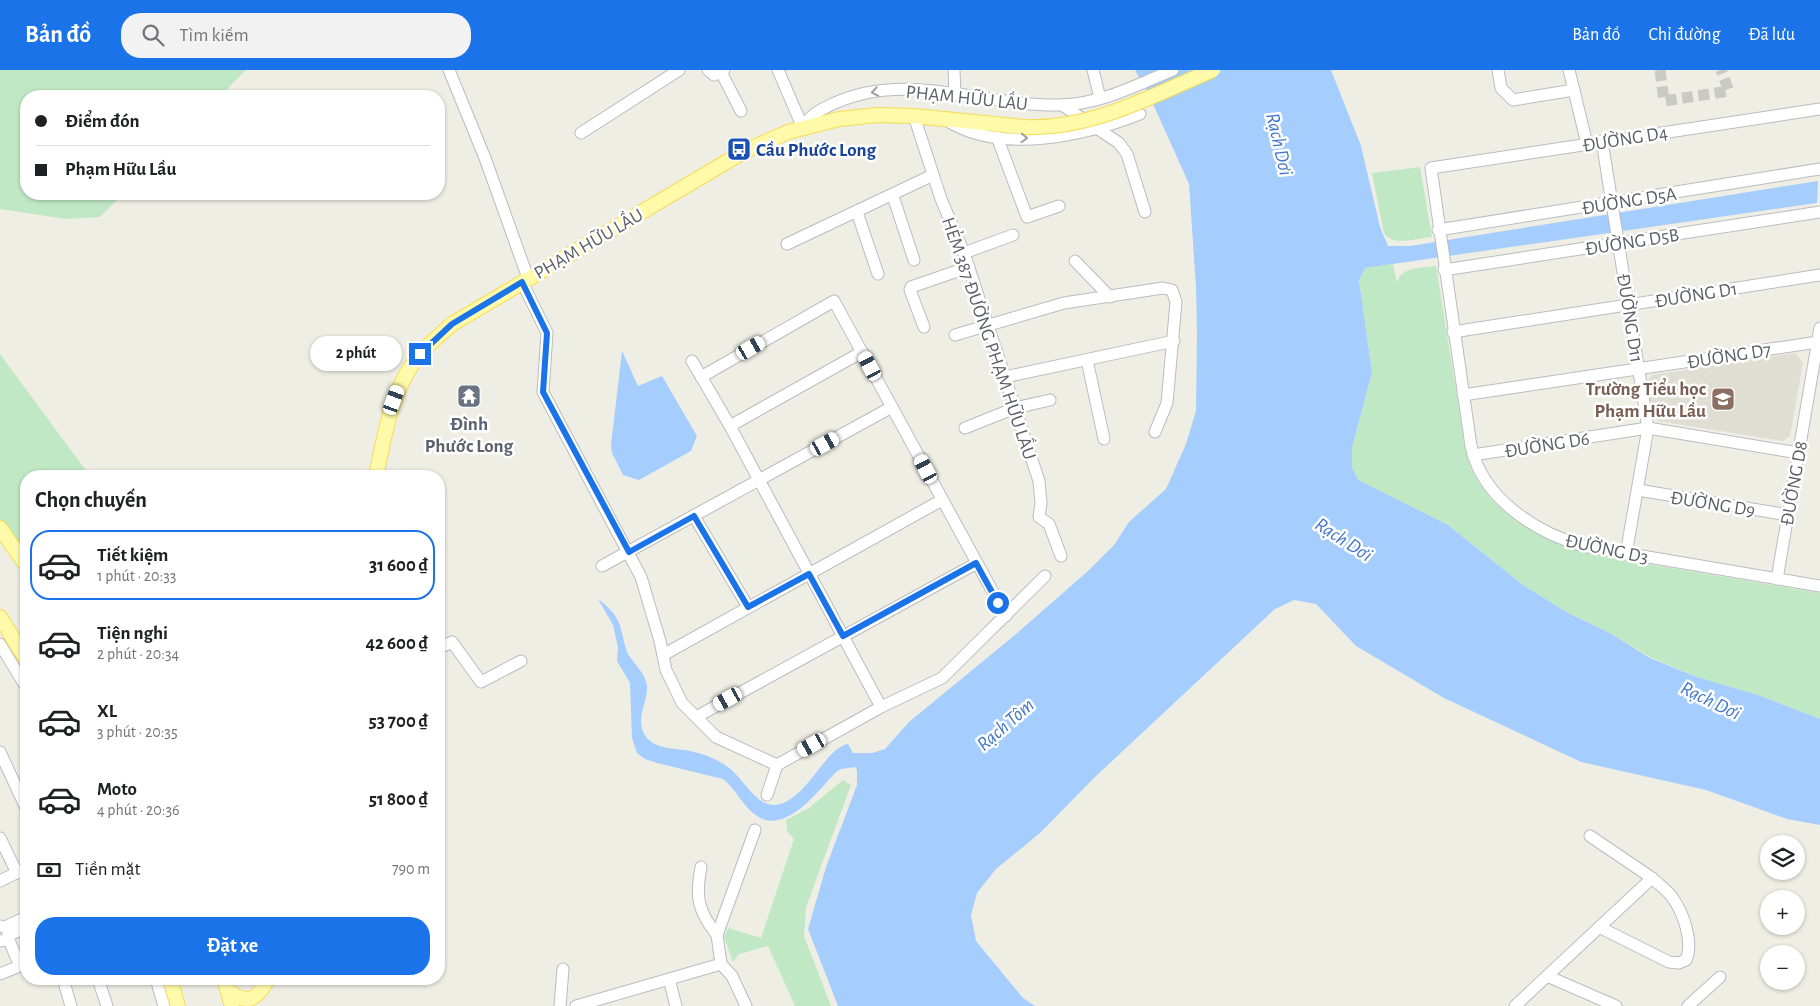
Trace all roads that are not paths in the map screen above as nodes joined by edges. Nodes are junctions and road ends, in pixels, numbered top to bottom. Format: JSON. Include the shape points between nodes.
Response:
{"nodes":[{"id":1,"x":449,"y":70,"type":"edge"},
{"id":2,"x":679,"y":70,"type":"edge"},
{"id":3,"x":708,"y":70,"type":"edge"},
{"id":4,"x":778,"y":70,"type":"edge"},
{"id":5,"x":954,"y":70,"type":"edge"},
{"id":6,"x":1093,"y":70,"type":"edge"},
{"id":7,"x":1173,"y":70,"type":"edge"},
{"id":8,"x":1213,"y":70,"type":"edge"},
{"id":9,"x":1498,"y":70,"type":"edge"},
{"id":10,"x":1569,"y":70,"type":"edge"},
{"id":11,"x":723,"y":71,"type":"edge"},
{"id":12,"x":1574,"y":90,"type":"junction"},
{"id":13,"x":955,"y":95,"type":"junction"},
{"id":14,"x":1105,"y":97,"type":"junction"},
{"id":15,"x":1062,"y":105,"type":"junction"},
{"id":16,"x":1820,"y":109,"type":"edge"},
{"id":17,"x":741,"y":111,"type":"dead end"},
{"id":18,"x":1140,"y":114,"type":"dead end"},
{"id":19,"x":914,"y":116,"type":"junction"},
{"id":20,"x":944,"y":119,"type":"junction"},
{"id":21,"x":803,"y":128,"type":"junction"},
{"id":22,"x":1098,"y":129,"type":"junction"},
{"id":23,"x":581,"y":133,"type":"dead end"},
{"id":24,"x":996,"y":137,"type":"junction"},
{"id":25,"x":1602,"y":141,"type":"junction"},
{"id":26,"x":1587,"y":144,"type":"junction"},
{"id":27,"x":1820,"y":169,"type":"edge"},
{"id":28,"x":933,"y":175,"type":"junction"},
{"id":29,"x":893,"y":196,"type":"junction"},
{"id":30,"x":1059,"y":206,"type":"dead end"},
{"id":31,"x":1614,"y":207,"type":"junction"},
{"id":32,"x":857,"y":212,"type":"junction"},
{"id":33,"x":1145,"y":212,"type":"dead end"},
{"id":34,"x":1820,"y":212,"type":"edge"},
{"id":35,"x":1439,"y":234,"type":"junction"},
{"id":36,"x":1013,"y":235,"type":"dead end"},
{"id":37,"x":1619,"y":240,"type":"junction"},
{"id":38,"x":787,"y":244,"type":"dead end"},
{"id":39,"x":964,"y":253,"type":"junction"},
{"id":40,"x":914,"y":260,"type":"dead end"},
{"id":41,"x":1075,"y":261,"type":"dead end"},
{"id":42,"x":969,"y":267,"type":"junction"},
{"id":43,"x":1443,"y":267,"type":"junction"},
{"id":44,"x":878,"y":274,"type":"dead end"},
{"id":45,"x":1820,"y":275,"type":"edge"},
{"id":46,"x":525,"y":280,"type":"junction"},
{"id":47,"x":1110,"y":298,"type":"junction"},
{"id":48,"x":1629,"y":305,"type":"junction"},
{"id":49,"x":987,"y":324,"type":"junction"},
{"id":50,"x":924,"y":327,"type":"dead end"},
{"id":51,"x":1820,"y":328,"type":"edge"},
{"id":52,"x":1453,"y":332,"type":"junction"},
{"id":53,"x":955,"y":335,"type":"dead end"},
{"id":54,"x":1174,"y":342,"type":"junction"},
{"id":55,"x":1818,"y":342,"type":"junction"},
{"id":56,"x":862,"y":352,"type":"junction"},
{"id":57,"x":1087,"y":360,"type":"junction"},
{"id":58,"x":692,"y":361,"type":"dead end"},
{"id":59,"x":1639,"y":369,"type":"junction"},
{"id":60,"x":701,"y":377,"type":"junction"},
{"id":61,"x":1005,"y":377,"type":"junction"},
{"id":62,"x":1463,"y":395,"type":"junction"},
{"id":63,"x":1050,"y":400,"type":"dead end"},
{"id":64,"x":892,"y":407,"type":"junction"},
{"id":65,"x":1015,"y":408,"type":"junction"},
{"id":66,"x":730,"y":426,"type":"junction"},
{"id":67,"x":965,"y":428,"type":"dead end"},
{"id":68,"x":1648,"y":428,"type":"junction"},
{"id":69,"x":1155,"y":432,"type":"dead end"},
{"id":70,"x":1104,"y":439,"type":"dead end"},
{"id":71,"x":1798,"y":453,"type":"junction"},
{"id":72,"x":1473,"y":455,"type":"junction"},
{"id":73,"x":377,"y":470,"type":"edge"},
{"id":74,"x":758,"y":481,"type":"junction"},
{"id":75,"x":1638,"y":490,"type":"junction"},
{"id":76,"x":942,"y":500,"type":"junction"},
{"id":77,"x":1788,"y":515,"type":"junction"},
{"id":78,"x":694,"y":516,"type":"junction"},
{"id":79,"x":0,"y":528,"type":"edge"},
{"id":80,"x":629,"y":552,"type":"junction"},
{"id":81,"x":1626,"y":554,"type":"junction"},
{"id":82,"x":1061,"y":556,"type":"dead end"},
{"id":83,"x":20,"y":557,"type":"edge"},
{"id":84,"x":976,"y":563,"type":"junction"},
{"id":85,"x":602,"y":566,"type":"dead end"},
{"id":86,"x":809,"y":574,"type":"junction"},
{"id":87,"x":1045,"y":576,"type":"dead end"},
{"id":88,"x":1777,"y":579,"type":"junction"},
{"id":89,"x":1820,"y":586,"type":"edge"},
{"id":90,"x":748,"y":607,"type":"junction"},
{"id":91,"x":1006,"y":616,"type":"junction"},
{"id":92,"x":0,"y":617,"type":"edge"},
{"id":93,"x":843,"y":636,"type":"junction"},
{"id":94,"x":0,"y":644,"type":"edge"},
{"id":95,"x":445,"y":645,"type":"edge"},
{"id":96,"x":20,"y":649,"type":"edge"},
{"id":97,"x":663,"y":655,"type":"junction"},
{"id":98,"x":521,"y":661,"type":"dead end"},
{"id":99,"x":20,"y":677,"type":"edge"},
{"id":100,"x":881,"y":707,"type":"junction"},
{"id":101,"x":696,"y":717,"type":"junction"},
{"id":102,"x":0,"y":752,"type":"edge"},
{"id":103,"x":777,"y":764,"type":"junction"},
{"id":104,"x":20,"y":795,"type":"edge"},
{"id":105,"x":767,"y":795,"type":"dead end"},
{"id":106,"x":755,"y":830,"type":"dead end"},
{"id":107,"x":1590,"y":836,"type":"dead end"},
{"id":108,"x":0,"y":838,"type":"edge"},
{"id":109,"x":701,"y":867,"type":"dead end"},
{"id":110,"x":20,"y":868,"type":"edge"},
{"id":111,"x":20,"y":872,"type":"edge"},
{"id":112,"x":1652,"y":878,"type":"junction"},
{"id":113,"x":0,"y":881,"type":"edge"},
{"id":114,"x":20,"y":921,"type":"edge"},
{"id":115,"x":1599,"y":927,"type":"junction"},
{"id":116,"x":20,"y":929,"type":"edge"},
{"id":117,"x":3,"y":932,"type":"edge"},
{"id":118,"x":717,"y":935,"type":"junction"},
{"id":119,"x":721,"y":964,"type":"junction"},
{"id":120,"x":20,"y":966,"type":"edge"},
{"id":121,"x":563,"y":969,"type":"dead end"},
{"id":122,"x":0,"y":974,"type":"edge"},
{"id":123,"x":1547,"y":976,"type":"junction"},
{"id":124,"x":1720,"y":977,"type":"dead end"},
{"id":125,"x":669,"y":979,"type":"junction"},
{"id":126,"x":66,"y":985,"type":"edge"},
{"id":127,"x":100,"y":985,"type":"edge"},
{"id":128,"x":158,"y":985,"type":"edge"},
{"id":129,"x":172,"y":985,"type":"edge"},
{"id":130,"x":226,"y":985,"type":"edge"},
{"id":131,"x":265,"y":985,"type":"edge"},
{"id":132,"x":267,"y":985,"type":"edge"},
{"id":133,"x":71,"y":1006,"type":"edge"},
{"id":134,"x":107,"y":1006,"type":"edge"},
{"id":135,"x":164,"y":1006,"type":"edge"},
{"id":136,"x":178,"y":1006,"type":"edge"},
{"id":137,"x":232,"y":1006,"type":"edge"},
{"id":138,"x":262,"y":1006,"type":"edge"},
{"id":139,"x":560,"y":1006,"type":"edge"},
{"id":140,"x":576,"y":1006,"type":"edge"},
{"id":141,"x":676,"y":1006,"type":"edge"},
{"id":142,"x":746,"y":1006,"type":"edge"},
{"id":143,"x":1515,"y":1006,"type":"edge"},
{"id":144,"x":1616,"y":1006,"type":"edge"},
{"id":145,"x":1688,"y":1006,"type":"edge"}],
"edges":[{"from":1,"to":46,"type":"street","via":[[485,158]]},
{"from":2,"to":23,"type":"street"},
{"from":3,"to":11,"type":"street","via":[[714,75]]},
{"from":4,"to":21,"type":"street"},
{"from":5,"to":13,"type":"street"},
{"from":6,"to":14,"type":"street"},
{"from":7,"to":14,"type":"street"},
{"from":8,"to":20,"type":"main road","name":"PHẠM HỮU LẦU","bridge":true,"via":[[1093,120],[1060,127]]},
{"from":9,"to":12,"type":"street","via":[[1501,88],[1513,100]]},
{"from":10,"to":12,"type":"street"},
{"from":11,"to":17,"type":"street"},
{"from":12,"to":26,"type":"street"},
{"from":13,"to":15,"type":"street","name":"PHẠM HỮU LẦU"},
{"from":13,"to":21,"type":"street","name":"PHẠM HỮU LẦU","one_way":true,"via":[[925,89],[888,89],[853,96],[820,110],[809,118]]},
{"from":14,"to":15,"type":"street","name":"PHẠM HỮU LẦU"},
{"from":15,"to":22,"type":"street"},
{"from":16,"to":25,"type":"street","name":"ĐƯỜNG D4"},
{"from":18,"to":22,"type":"street","name":"PHẠM HỮU LẦU"},
{"from":19,"to":20,"type":"main road","name":"PHẠM HỮU LẦU"},
{"from":19,"to":21,"type":"main road","name":"PHẠM HỮU LẦU","via":[[858,116]]},
{"from":19,"to":28,"type":"street","name":"HẺM 387 ĐƯỜNG PHẠM HỮU LẦU"},
{"from":20,"to":24,"type":"street","name":"PHẠM HỮU LẦU","via":[[966,130]]},
{"from":21,"to":46,"type":"main road","name":"PHẠM HỮU LẦU","via":[[745,151]]},
{"from":24,"to":22,"type":"street","name":"PHẠM HỮU LẦU","one_way":true,"via":[[1055,138]]},
{"from":22,"to":33,"type":"street","via":[[1119,143],[1127,154]]},
{"from":24,"to":30,"type":"street","via":[[1027,217]]},
{"from":25,"to":26,"type":"street","name":"ĐƯỜNG D4"},
{"from":25,"to":31,"type":"street","name":"ĐƯỜNG D11"},
{"from":26,"to":35,"type":"street","name":"ĐƯỜNG D4","via":[[1430,168]]},
{"from":27,"to":31,"type":"street","name":"ĐƯỜNG D5A"},
{"from":28,"to":29,"type":"street"},
{"from":28,"to":39,"type":"street","name":"HẺM 387 ĐƯỜNG PHẠM HỮU LẦU"},
{"from":29,"to":32,"type":"street"},
{"from":29,"to":40,"type":"street"},
{"from":31,"to":35,"type":"street","name":"ĐƯỜNG D5A"},
{"from":31,"to":37,"type":"street","name":"ĐƯỜNG D11"},
{"from":32,"to":38,"type":"street"},
{"from":32,"to":44,"type":"street"},
{"from":34,"to":37,"type":"street","name":"ĐƯỜNG D5B"},
{"from":35,"to":43,"type":"street","name":"ĐƯỜNG D3"},
{"from":36,"to":39,"type":"street"},
{"from":37,"to":43,"type":"street","name":"ĐƯỜNG D5B"},
{"from":37,"to":48,"type":"street","name":"ĐƯỜNG D11"},
{"from":39,"to":42,"type":"street","name":"HẺM 387 ĐƯỜNG PHẠM HỮU LẦU"},
{"from":41,"to":47,"type":"street"},
{"from":42,"to":49,"type":"street","name":"HẺM 387 ĐƯỜNG PHẠM HỮU LẦU"},
{"from":42,"to":50,"type":"street","via":[[911,286]]},
{"from":43,"to":52,"type":"street","name":"ĐƯỜNG D3"},
{"from":45,"to":48,"type":"street","name":"ĐƯỜNG D1"},
{"from":46,"to":73,"type":"main road","name":"PHẠM HỮU LẦU","via":[[452,324],[417,358],[400,386],[390,414]]},
{"from":46,"to":80,"type":"street","via":[[547,333],[543,392]]},
{"from":47,"to":49,"type":"street","via":[[1064,304]]},
{"from":47,"to":54,"type":"street","via":[[1163,288],[1172,290],[1176,302]]},
{"from":48,"to":52,"type":"street","name":"ĐƯỜNG D1"},
{"from":48,"to":59,"type":"street","name":"ĐƯỜNG D11"},
{"from":49,"to":53,"type":"street"},
{"from":49,"to":61,"type":"street","name":"HẺM 387 ĐƯỜNG PHẠM HỮU LẦU"},
{"from":51,"to":55,"type":"street","name":"ĐƯỜNG D8"},
{"from":52,"to":62,"type":"street","name":"ĐƯỜNG D3"},
{"from":54,"to":57,"type":"street"},
{"from":54,"to":69,"type":"street","via":[[1167,404]]},
{"from":55,"to":59,"type":"street","name":"ĐƯỜNG D7"},
{"from":55,"to":71,"type":"street","name":"ĐƯỜNG D8"},
{"from":56,"to":60,"type":"street","via":[[834,301]]},
{"from":56,"to":64,"type":"street"},
{"from":56,"to":66,"type":"street"},
{"from":57,"to":61,"type":"street"},
{"from":57,"to":70,"type":"street"},
{"from":58,"to":60,"type":"street"},
{"from":59,"to":62,"type":"street","name":"ĐƯỜNG D7"},
{"from":59,"to":68,"type":"street","name":"ĐƯỜNG D11"},
{"from":60,"to":66,"type":"street"},
{"from":61,"to":65,"type":"street","name":"HẺM 387 ĐƯỜNG PHẠM HỮU LẦU"},
{"from":62,"to":72,"type":"street","name":"ĐƯỜNG D3"},
{"from":63,"to":65,"type":"street"},
{"from":64,"to":74,"type":"street"},
{"from":64,"to":76,"type":"street"},
{"from":65,"to":67,"type":"street"},
{"from":65,"to":82,"type":"street","name":"HẺM 387 ĐƯỜNG PHẠM HỮU LẦU","via":[[1039,481],[1042,503],[1039,516],[1049,524]]},
{"from":66,"to":74,"type":"street"},
{"from":68,"to":71,"type":"street","name":"ĐƯỜNG D6"},
{"from":68,"to":72,"type":"street","name":"ĐƯỜNG D6"},
{"from":68,"to":75,"type":"street","name":"ĐƯỜNG D11"},
{"from":71,"to":77,"type":"street","name":"ĐƯỜNG D8"},
{"from":72,"to":81,"type":"street","name":"ĐƯỜNG D3","via":[[1487,483],[1502,500],[1528,520],[1571,542]]},
{"from":74,"to":78,"type":"street"},
{"from":74,"to":86,"type":"street"},
{"from":75,"to":77,"type":"street","name":"ĐƯỜNG D9"},
{"from":75,"to":81,"type":"street","name":"ĐƯỜNG D11"},
{"from":76,"to":84,"type":"street"},
{"from":76,"to":86,"type":"street"},
{"from":77,"to":88,"type":"street","name":"ĐƯỜNG D8"},
{"from":78,"to":80,"type":"street"},
{"from":78,"to":90,"type":"street"},
{"from":79,"to":83,"type":"main road"},
{"from":80,"to":85,"type":"street"},
{"from":80,"to":97,"type":"street","via":[[641,577]]},
{"from":81,"to":88,"type":"street","name":"ĐƯỜNG D3"},
{"from":84,"to":91,"type":"street"},
{"from":84,"to":93,"type":"street"},
{"from":86,"to":90,"type":"street"},
{"from":86,"to":93,"type":"street"},
{"from":87,"to":91,"type":"street"},
{"from":88,"to":89,"type":"street","name":"ĐƯỜNG D3"},
{"from":90,"to":97,"type":"street"},
{"from":91,"to":100,"type":"street","via":[[942,678]]},
{"from":92,"to":96,"type":"main road"},
{"from":93,"to":100,"type":"street"},
{"from":93,"to":101,"type":"street"},
{"from":94,"to":99,"type":"street"},
{"from":95,"to":98,"type":"street","via":[[452,642],[482,682]]},
{"from":97,"to":101,"type":"street","via":[[666,670],[682,703]]},
{"from":100,"to":103,"type":"street"},
{"from":101,"to":103,"type":"street","via":[[716,737]]},
{"from":102,"to":104,"type":"street"},
{"from":103,"to":105,"type":"street"},
{"from":106,"to":118,"type":"street"},
{"from":107,"to":112,"type":"street"},
{"from":108,"to":110,"type":"street"},
{"from":109,"to":118,"type":"street","via":[[698,903]]},
{"from":111,"to":113,"type":"street"},
{"from":112,"to":115,"type":"street"},
{"from":112,"to":115,"type":"street","via":[[1677,905],[1689,944],[1686,960],[1669,962]]},
{"from":114,"to":117,"type":"street"},
{"from":115,"to":123,"type":"street"},
{"from":116,"to":117,"type":"street"},
{"from":117,"to":120,"type":"street"},
{"from":118,"to":119,"type":"street"},
{"from":119,"to":125,"type":"street"},
{"from":119,"to":142,"type":"street","via":[[732,976]]},
{"from":120,"to":122,"type":"street"},
{"from":121,"to":139,"type":"street"},
{"from":123,"to":143,"type":"street"},
{"from":123,"to":144,"type":"street"},
{"from":124,"to":145,"type":"street"},
{"from":125,"to":140,"type":"street"},
{"from":125,"to":141,"type":"street"},
{"from":126,"to":133,"type":"street"},
{"from":127,"to":134,"type":"street"},
{"from":128,"to":135,"type":"street"},
{"from":129,"to":136,"type":"main road"},
{"from":130,"to":131,"type":"main road","via":[[243,1000],[252,1000]]},
{"from":130,"to":137,"type":"main road"},
{"from":132,"to":138,"type":"main road"}]}
